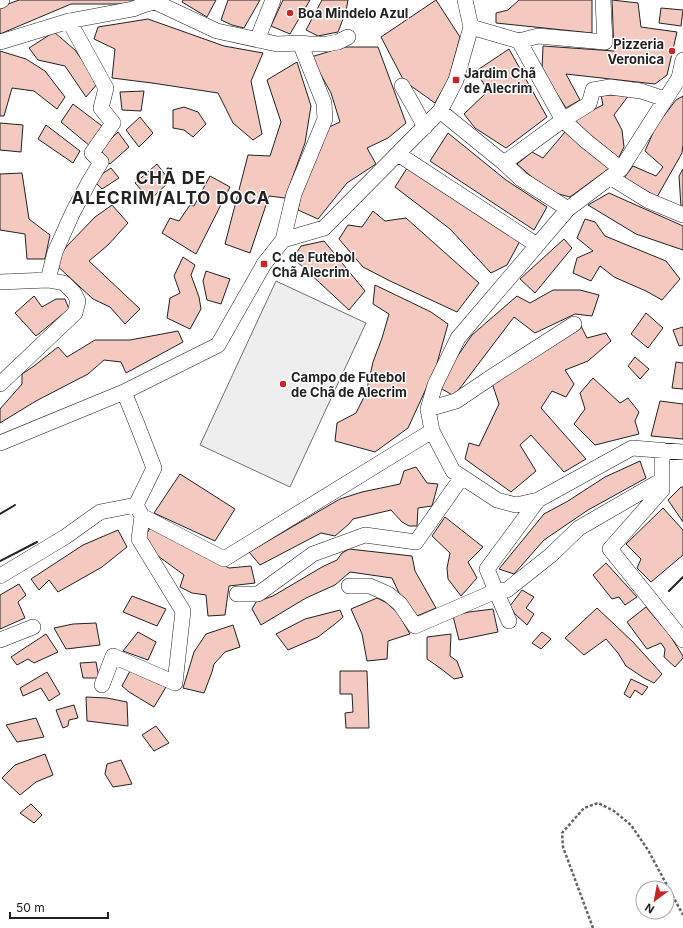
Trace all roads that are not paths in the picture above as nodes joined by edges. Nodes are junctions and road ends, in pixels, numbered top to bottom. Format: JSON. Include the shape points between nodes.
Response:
{"nodes":[{"id":1,"x":273,"y":0,"type":"edge"},
{"id":2,"x":465,"y":0,"type":"edge"},
{"id":3,"x":603,"y":0,"type":"edge"},
{"id":4,"x":155,"y":1,"type":"edge"},
{"id":5,"x":69,"y":21,"type":"junction"},
{"id":6,"x":471,"y":27,"type":"junction"},
{"id":7,"x":348,"y":37,"type":"dead end"},
{"id":8,"x":257,"y":40,"type":"junction"},
{"id":9,"x":518,"y":40,"type":"junction"},
{"id":10,"x":0,"y":42,"type":"edge"},
{"id":11,"x":300,"y":43,"type":"junction"},
{"id":12,"x":683,"y":60,"type":"edge"},
{"id":13,"x":402,"y":86,"type":"dead end"},
{"id":14,"x":665,"y":99,"type":"junction"},
{"id":15,"x":440,"y":111,"type":"junction"},
{"id":16,"x":563,"y":120,"type":"junction"},
{"id":17,"x":425,"y":127,"type":"junction"},
{"id":18,"x":398,"y":154,"type":"junction"},
{"id":19,"x":504,"y":163,"type":"junction"},
{"id":20,"x":615,"y":173,"type":"junction"},
{"id":21,"x":568,"y":208,"type":"junction"},
{"id":22,"x":683,"y":216,"type":"edge"},
{"id":23,"x":282,"y":240,"type":"junction"},
{"id":24,"x":537,"y":245,"type":"junction"},
{"id":25,"x":48,"y":280,"type":"junction"},
{"id":26,"x":0,"y":282,"type":"edge"},
{"id":27,"x":574,"y":324,"type":"dead end"},
{"id":28,"x":0,"y":384,"type":"edge"},
{"id":29,"x":124,"y":392,"type":"junction"},
{"id":30,"x":428,"y":409,"type":"junction"},
{"id":31,"x":432,"y":431,"type":"junction"},
{"id":32,"x":0,"y":443,"type":"edge"},
{"id":33,"x":662,"y":450,"type":"junction"},
{"id":34,"x":683,"y":452,"type":"edge"},
{"id":35,"x":462,"y":477,"type":"junction"},
{"id":36,"x":662,"y":480,"type":"junction"},
{"id":37,"x":538,"y":500,"type":"junction"},
{"id":38,"x":139,"y":511,"type":"junction"},
{"id":39,"x":0,"y":576,"type":"edge"},
{"id":40,"x":349,"y":586,"type":"dead end"},
{"id":41,"x":496,"y":591,"type":"junction"},
{"id":42,"x":237,"y":594,"type":"dead end"},
{"id":43,"x":510,"y":621,"type":"dead end"},
{"id":44,"x":33,"y":628,"type":"dead end"},
{"id":45,"x":0,"y":640,"type":"edge"},
{"id":46,"x":683,"y":640,"type":"edge"},
{"id":47,"x":102,"y":685,"type":"dead end"}],
"edges":[{"from":1,"to":8,"type":"street"},
{"from":2,"to":6,"type":"street"},
{"from":3,"to":9,"type":"street","via":[[604,42],[538,36]]},
{"from":4,"to":5,"type":"street","via":[[133,9]]},
{"from":4,"to":8,"type":"street","via":[[217,32]]},
{"from":5,"to":10,"type":"street"},
{"from":5,"to":25,"type":"street","via":[[106,88],[101,108],[113,123],[92,153],[101,162],[73,212],[55,252]]},
{"from":6,"to":9,"type":"street"},
{"from":6,"to":15,"type":"street","via":[[456,80]]},
{"from":7,"to":11,"type":"street","via":[[327,44]]},
{"from":8,"to":11,"type":"street","via":[[277,44]]},
{"from":9,"to":16,"type":"street"},
{"from":11,"to":23,"type":"street","via":[[324,103],[326,119],[294,194]]},
{"from":12,"to":14,"type":"street","via":[[679,78]]},
{"from":13,"to":17,"type":"street"},
{"from":14,"to":16,"type":"street","via":[[641,91],[610,87],[593,90],[589,104]]},
{"from":14,"to":20,"type":"street"},
{"from":15,"to":17,"type":"street"},
{"from":15,"to":19,"type":"street"},
{"from":16,"to":19,"type":"street"},
{"from":16,"to":20,"type":"street"},
{"from":17,"to":18,"type":"street"},
{"from":18,"to":23,"type":"street","via":[[324,228]]},
{"from":18,"to":24,"type":"street"},
{"from":19,"to":21,"type":"street","via":[[521,178]]},
{"from":20,"to":21,"type":"street"},
{"from":20,"to":22,"type":"street","via":[[647,200]]},
{"from":21,"to":24,"type":"street"},
{"from":23,"to":29,"type":"street","via":[[264,264],[218,345]]},
{"from":24,"to":30,"type":"street","via":[[458,338],[435,385]]},
{"from":25,"to":26,"type":"street"},
{"from":25,"to":28,"type":"street","via":[[64,283],[74,293],[78,301],[75,313]]},
{"from":27,"to":30,"type":"street","via":[[456,401]]},
{"from":29,"to":32,"type":"street"},
{"from":29,"to":38,"type":"street","via":[[154,468]]},
{"from":30,"to":31,"type":"street"},
{"from":31,"to":35,"type":"street","via":[[453,471]]},
{"from":31,"to":38,"type":"street","via":[[224,559]]},
{"from":33,"to":34,"type":"street"},
{"from":33,"to":36,"type":"street"},
{"from":33,"to":37,"type":"street","via":[[632,448]]},
{"from":35,"to":37,"type":"street","via":[[497,500],[516,505]]},
{"from":35,"to":42,"type":"street","via":[[416,542],[365,535],[313,554],[258,594]]},
{"from":36,"to":41,"type":"street","via":[[579,528],[507,590]]},
{"from":36,"to":46,"type":"street","via":[[662,490],[610,549]]},
{"from":37,"to":41,"type":"street","via":[[487,569]]},
{"from":38,"to":39,"type":"street","via":[[100,512]]},
{"from":38,"to":47,"type":"street","via":[[139,538],[183,611],[175,682],[113,656]]},
{"from":40,"to":41,"type":"street","via":[[370,586],[388,594],[400,604],[415,626]]},
{"from":41,"to":43,"type":"street"},
{"from":44,"to":45,"type":"street"}]}
